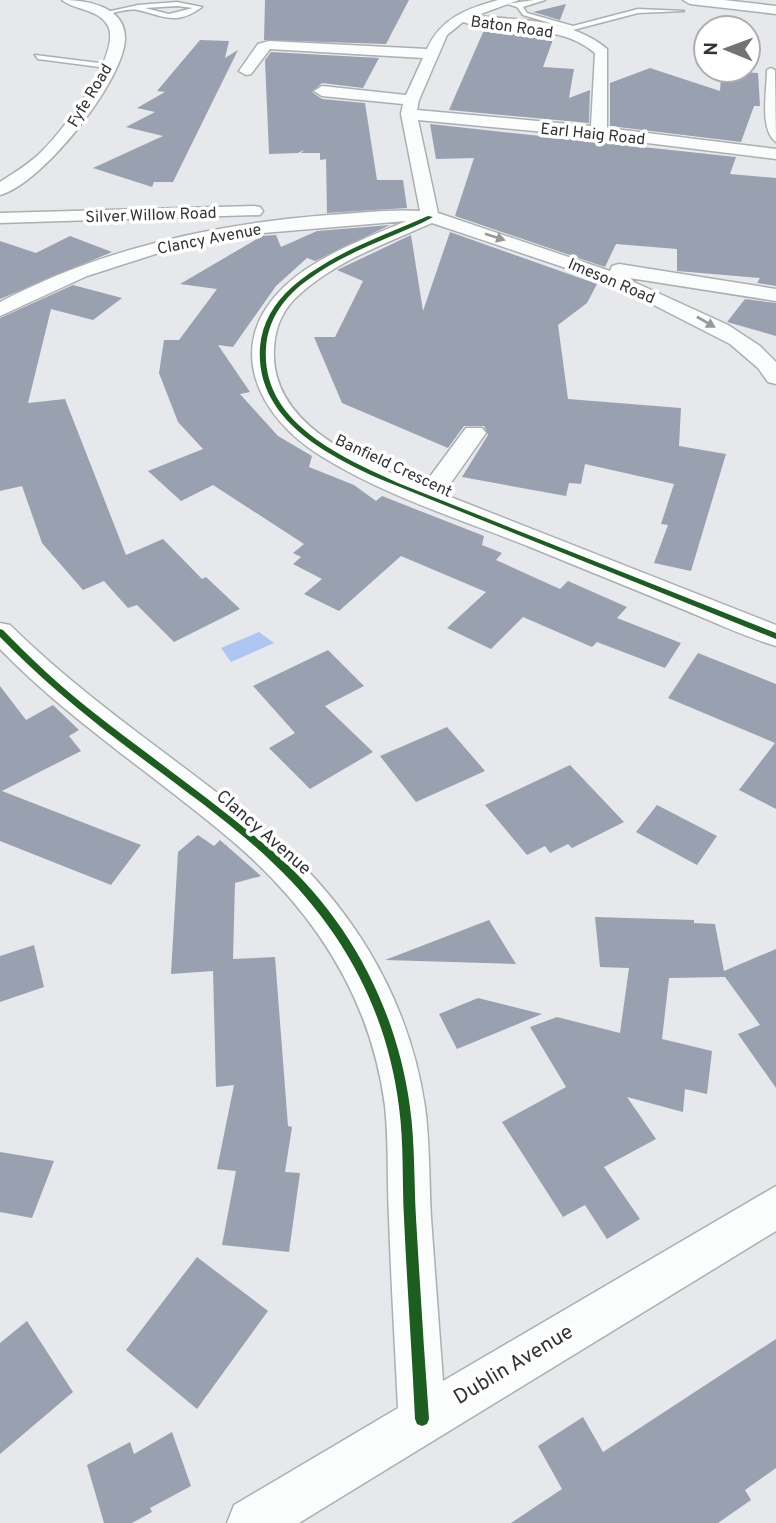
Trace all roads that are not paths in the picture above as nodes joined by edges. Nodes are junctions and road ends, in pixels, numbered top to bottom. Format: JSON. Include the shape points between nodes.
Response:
{"nodes":[{"id":1,"x":69,"y":0,"type":"edge"},
{"id":2,"x":542,"y":0,"type":"edge"},
{"id":3,"x":714,"y":1,"type":"edge"},
{"id":4,"x":511,"y":3,"type":"edge"},
{"id":5,"x":685,"y":6,"type":"edge"},
{"id":6,"x":138,"y":7,"type":"junction"},
{"id":7,"x":776,"y":10,"type":"edge"},
{"id":8,"x":105,"y":13,"type":"junction"},
{"id":9,"x":460,"y":19,"type":"junction"},
{"id":10,"x":331,"y":48,"type":"junction"},
{"id":11,"x":433,"y":54,"type":"junction"},
{"id":12,"x":38,"y":57,"type":"dead end"},
{"id":13,"x":107,"y":65,"type":"junction"},
{"id":14,"x":320,"y":66,"type":"dead end"},
{"id":15,"x":771,"y":70,"type":"dead end"},
{"id":16,"x":246,"y":71,"type":"dead end"},
{"id":17,"x":322,"y":91,"type":"dead end"},
{"id":18,"x":410,"y":107,"type":"junction"},
{"id":19,"x":599,"y":132,"type":"junction"},
{"id":20,"x":776,"y":140,"type":"edge"},
{"id":21,"x":776,"y":154,"type":"edge"},
{"id":22,"x":0,"y":190,"type":"edge"},
{"id":23,"x":428,"y":211,"type":"junction"},
{"id":24,"x":0,"y":218,"type":"edge"},
{"id":25,"x":573,"y":262,"type":"junction"},
{"id":26,"x":776,"y":295,"type":"edge"},
{"id":27,"x":0,"y":310,"type":"edge"},
{"id":28,"x":776,"y":377,"type":"edge"},
{"id":29,"x":474,"y":433,"type":"dead end"},
{"id":30,"x":426,"y":497,"type":"junction"},
{"id":31,"x":0,"y":632,"type":"edge"},
{"id":32,"x":776,"y":636,"type":"edge"},
{"id":33,"x":776,"y":1206,"type":"edge"},
{"id":34,"x":422,"y":1419,"type":"junction"},
{"id":35,"x":252,"y":1523,"type":"edge"}],
"edges":[{"from":1,"to":8,"type":"street"},
{"from":2,"to":4,"type":"lane"},
{"from":3,"to":5,"type":"street"},
{"from":3,"to":7,"type":"street"},
{"from":4,"to":5,"type":"lane","via":[[524,14],[573,28],[638,11]]},
{"from":4,"to":9,"type":"street"},
{"from":6,"to":6,"type":"lane","via":[[184,4],[199,7],[174,17]]},
{"from":6,"to":8,"type":"lane"},
{"from":8,"to":13,"type":"street","name":"Fyfe Road","via":[[118,38]]},
{"from":9,"to":11,"type":"street","via":[[442,33]]},
{"from":9,"to":19,"type":"street","name":"Baton Road","via":[[542,27],[585,40],[602,52]]},
{"from":10,"to":11,"type":"street","via":[[395,57]]},
{"from":10,"to":14,"type":"street"},
{"from":10,"to":16,"type":"street","via":[[266,45]]},
{"from":11,"to":18,"type":"street"},
{"from":12,"to":13,"type":"lane"},
{"from":13,"to":22,"type":"street","name":"Fyfe Road","via":[[82,111],[55,147]]},
{"from":15,"to":20,"type":"lane","via":[[770,123]]},
{"from":17,"to":18,"type":"street","name":"Earl Haig Road"},
{"from":18,"to":19,"type":"street","name":"Earl Haig Road"},
{"from":18,"to":23,"type":"street"},
{"from":19,"to":21,"type":"street","name":"Earl Haig Road"},
{"from":23,"to":24,"type":"street","name":"Silver Willow Road"},
{"from":23,"to":25,"type":"street","name":"Imeson Road","one_way":true},
{"from":23,"to":27,"type":"street","name":"Clancy Avenue","via":[[300,222],[188,239],[69,276]]},
{"from":23,"to":30,"type":"street","name":"Banfield Crescent","via":[[324,267],[292,290],[274,309],[261,345],[266,380],[293,424],[367,471]]},
{"from":25,"to":26,"type":"street"},
{"from":25,"to":28,"type":"street","name":"Imeson Road","one_way":true,"via":[[731,336]]},
{"from":29,"to":30,"type":"street"},
{"from":30,"to":32,"type":"street","name":"Banfield Crescent"},
{"from":31,"to":34,"type":"street","name":"Clancy Avenue","via":[[44,675],[239,827],[294,876],[334,920],[368,980],[403,1092]]},
{"from":33,"to":34,"type":"street","name":"Dublin Avenue"},
{"from":34,"to":35,"type":"street","name":"Dublin Avenue"}]}
